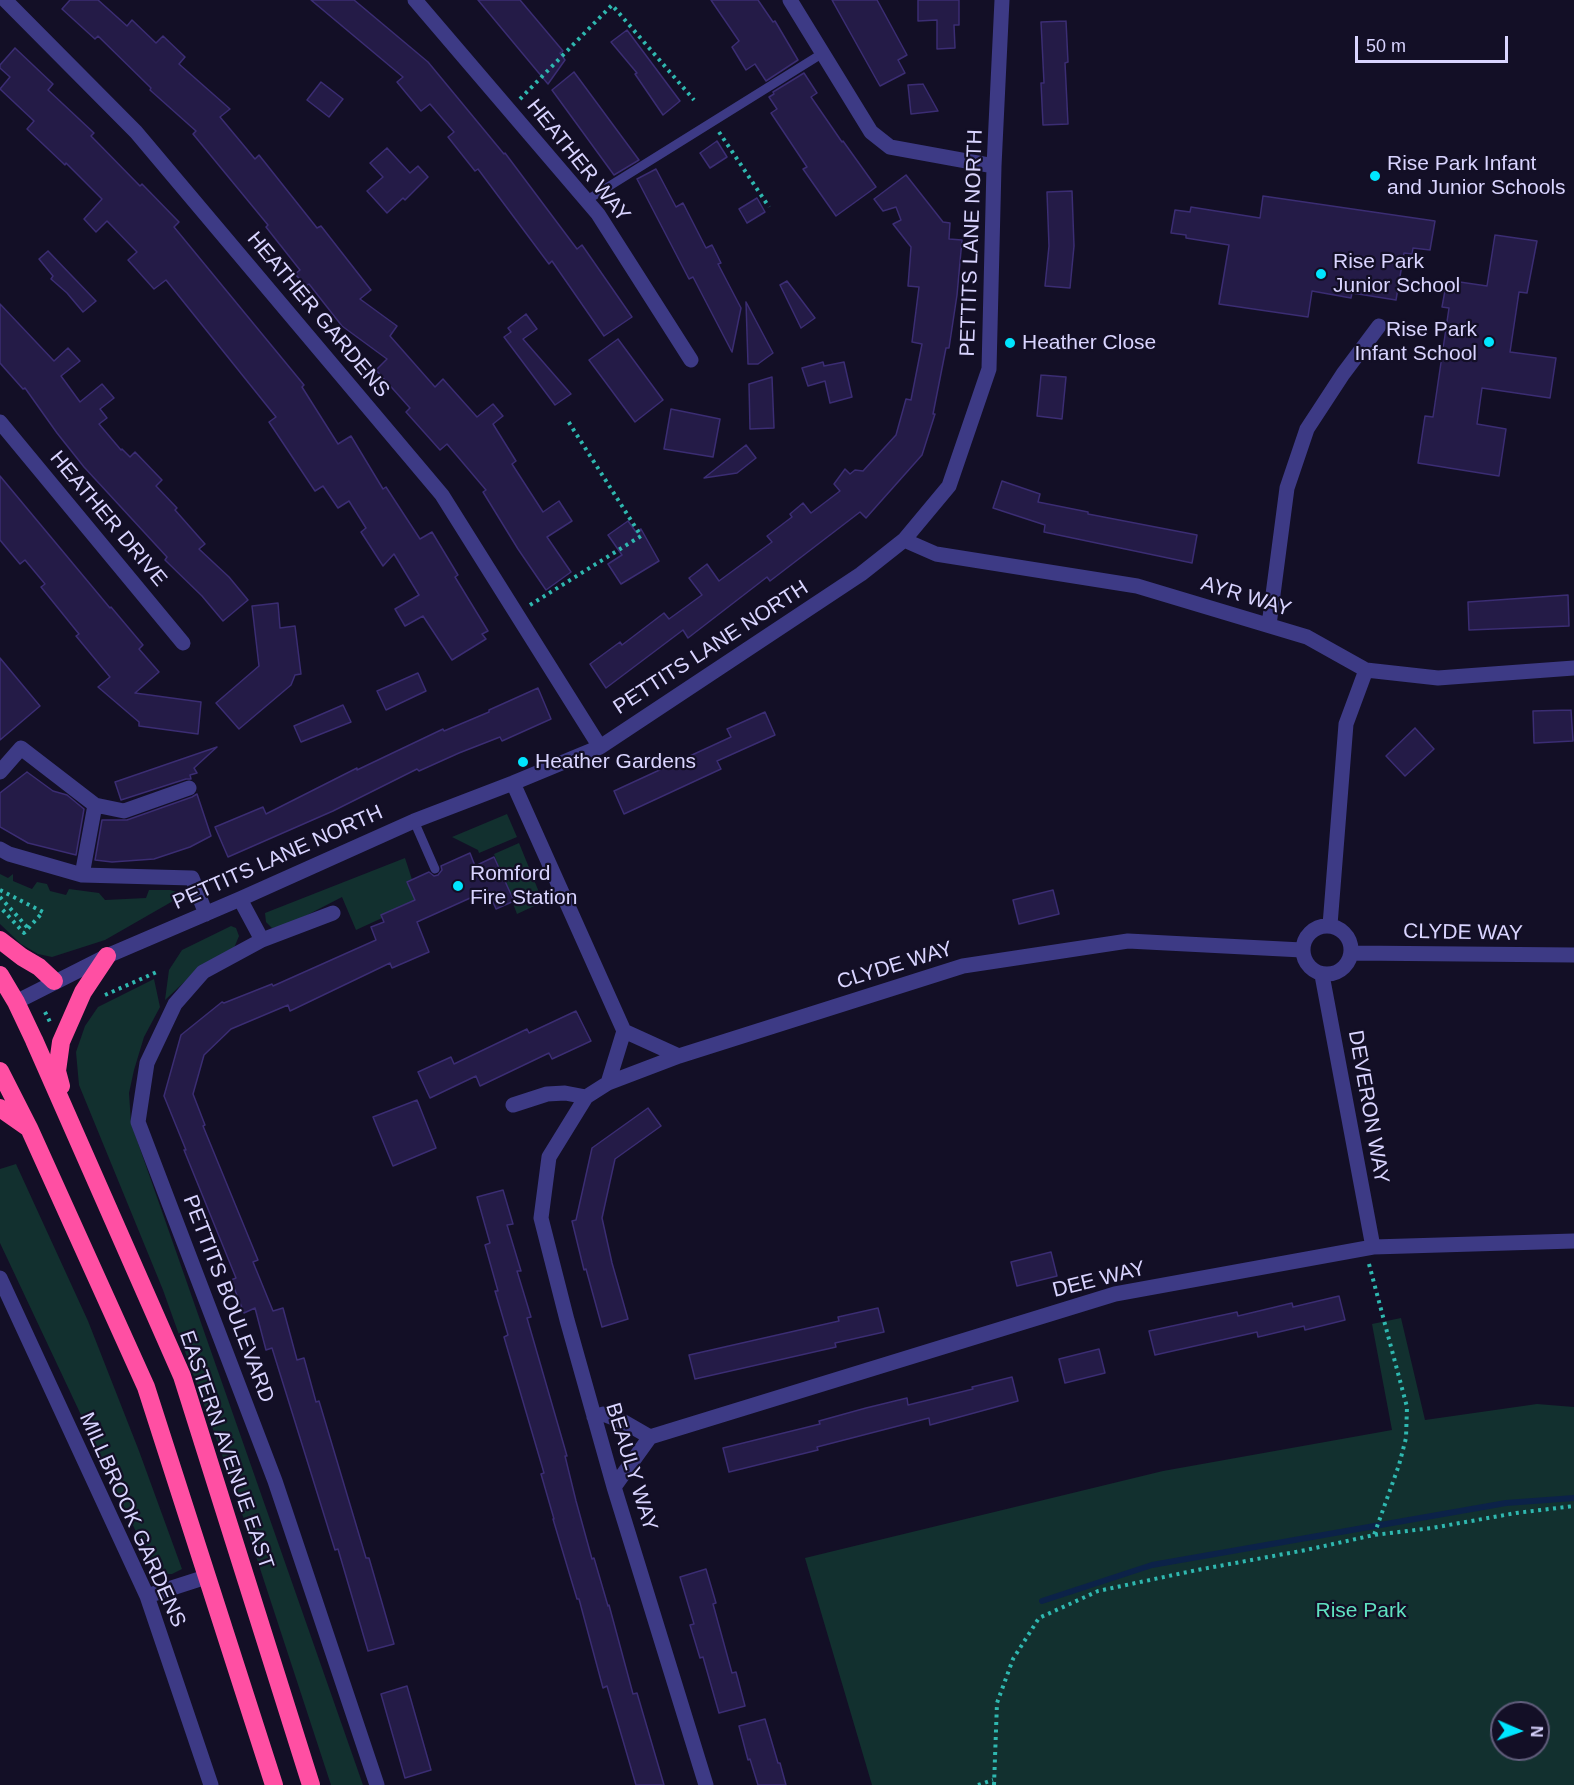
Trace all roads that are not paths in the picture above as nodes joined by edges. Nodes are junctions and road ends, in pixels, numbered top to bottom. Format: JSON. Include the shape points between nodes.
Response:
{"nodes":[{"id":1,"x":5,"y":0,"type":"edge"},
{"id":2,"x":415,"y":0,"type":"edge"},
{"id":3,"x":790,"y":0,"type":"edge"},
{"id":4,"x":1002,"y":0,"type":"edge"},
{"id":5,"x":823,"y":53,"type":"junction"},
{"id":6,"x":994,"y":166,"type":"junction"},
{"id":7,"x":587,"y":200,"type":"junction"},
{"id":8,"x":1379,"y":326,"type":"dead end"},
{"id":9,"x":691,"y":360,"type":"dead end"},
{"id":10,"x":0,"y":422,"type":"edge"},
{"id":11,"x":904,"y":540,"type":"junction"},
{"id":12,"x":1269,"y":625,"type":"junction"},
{"id":13,"x":183,"y":643,"type":"dead end"},
{"id":14,"x":1574,"y":668,"type":"edge"},
{"id":15,"x":1366,"y":670,"type":"junction"},
{"id":16,"x":600,"y":747,"type":"junction"},
{"id":17,"x":0,"y":772,"type":"edge"},
{"id":18,"x":513,"y":783,"type":"junction"},
{"id":19,"x":189,"y":788,"type":"dead end"},
{"id":20,"x":95,"y":805,"type":"junction"},
{"id":21,"x":414,"y":820,"type":"junction"},
{"id":22,"x":0,"y":849,"type":"edge"},
{"id":23,"x":435,"y":869,"type":"dead end"},
{"id":24,"x":82,"y":875,"type":"junction"},
{"id":25,"x":240,"y":899,"type":"junction"},
{"id":26,"x":206,"y":914,"type":"junction"},
{"id":27,"x":333,"y":914,"type":"dead end"},
{"id":28,"x":1330,"y":925,"type":"junction"},
{"id":29,"x":0,"y":940,"type":"edge"},
{"id":30,"x":262,"y":940,"type":"junction"},
{"id":31,"x":1302,"y":950,"type":"junction"},
{"id":32,"x":1352,"y":953,"type":"junction"},
{"id":33,"x":1574,"y":955,"type":"edge"},
{"id":34,"x":107,"y":956,"type":"junction"},
{"id":35,"x":0,"y":975,"type":"edge"},
{"id":36,"x":1322,"y":975,"type":"junction"},
{"id":37,"x":54,"y":981,"type":"junction"},
{"id":38,"x":8,"y":1004,"type":"edge"},
{"id":39,"x":624,"y":1030,"type":"junction"},
{"id":40,"x":679,"y":1056,"type":"junction"},
{"id":41,"x":0,"y":1071,"type":"edge"},
{"id":42,"x":608,"y":1083,"type":"junction"},
{"id":43,"x":586,"y":1097,"type":"junction"},
{"id":44,"x":513,"y":1105,"type":"dead end"},
{"id":45,"x":0,"y":1108,"type":"edge"},
{"id":46,"x":29,"y":1128,"type":"junction"},
{"id":47,"x":73,"y":1128,"type":"junction"},
{"id":48,"x":549,"y":1157,"type":"joint"},
{"id":49,"x":1574,"y":1241,"type":"edge"},
{"id":50,"x":1369,"y":1248,"type":"junction"},
{"id":51,"x":0,"y":1278,"type":"edge"},
{"id":52,"x":594,"y":1417,"type":"junction"},
{"id":53,"x":650,"y":1437,"type":"junction"},
{"id":54,"x":614,"y":1487,"type":"junction"},
{"id":55,"x":206,"y":1576,"type":"junction"},
{"id":56,"x":147,"y":1596,"type":"junction"},
{"id":57,"x":211,"y":1785,"type":"edge"},
{"id":58,"x":274,"y":1785,"type":"edge"},
{"id":59,"x":311,"y":1785,"type":"edge"},
{"id":60,"x":377,"y":1785,"type":"edge"},
{"id":61,"x":706,"y":1785,"type":"edge"}],
"edges":[{"from":1,"to":16,"type":"street","name":"HEATHER GARDENS","via":[[136,132],[442,495]]},
{"from":2,"to":7,"type":"street","name":"HEATHER WAY"},
{"from":3,"to":5,"type":"street"},
{"from":4,"to":6,"type":"street","name":"PETTITS LANE NORTH"},
{"from":5,"to":6,"type":"street","via":[[871,132],[890,147]]},
{"from":5,"to":7,"type":"lane"},
{"from":6,"to":11,"type":"street","name":"PETTITS LANE NORTH","via":[[989,369],[949,486]]},
{"from":7,"to":9,"type":"street","name":"HEATHER WAY"},
{"from":8,"to":12,"type":"street","via":[[1308,429],[1287,488]]},
{"from":10,"to":13,"type":"street","name":"HEATHER DRIVE"},
{"from":11,"to":12,"type":"street","name":"AYR WAY","via":[[936,554],[1137,586]]},
{"from":11,"to":16,"type":"street","name":"PETTITS LANE NORTH","via":[[861,574]]},
{"from":12,"to":15,"type":"street","name":"AYR WAY","via":[[1307,637]]},
{"from":14,"to":15,"type":"street","name":"AYR WAY","via":[[1438,678]]},
{"from":15,"to":28,"type":"street","via":[[1346,724]]},
{"from":16,"to":18,"type":"street","name":"PETTITS LANE NORTH"},
{"from":17,"to":20,"type":"street","via":[[21,748]]},
{"from":18,"to":21,"type":"street","name":"PETTITS LANE NORTH"},
{"from":18,"to":39,"type":"street"},
{"from":19,"to":20,"type":"street","via":[[124,812]]},
{"from":20,"to":24,"type":"street"},
{"from":21,"to":23,"type":"lane"},
{"from":21,"to":25,"type":"street","name":"PETTITS LANE NORTH"},
{"from":22,"to":24,"type":"street"},
{"from":24,"to":26,"type":"street","via":[[192,878]]},
{"from":25,"to":26,"type":"street","name":"PETTITS LANE NORTH"},
{"from":25,"to":30,"type":"street"},
{"from":26,"to":34,"type":"street","name":"PETTITS LANE NORTH"},
{"from":27,"to":30,"type":"street","name":"PETTITS BOULEVARD"},
{"from":28,"to":31,"type":"street","via":[[1316,928],[1306,937]]},
{"from":28,"to":32,"type":"street","via":[[1342,929],[1351,941]]},
{"from":29,"to":37,"type":"highway"},
{"from":30,"to":60,"type":"street","name":"PETTITS BOULEVARD","via":[[203,972],[175,1004],[147,1063],[138,1122],[275,1481]]},
{"from":31,"to":36,"type":"street","via":[[1305,964]]},
{"from":31,"to":40,"type":"street","name":"CLYDE WAY","via":[[1128,941],[963,966]]},
{"from":32,"to":33,"type":"street","name":"CLYDE WAY"},
{"from":32,"to":36,"type":"street","via":[[1339,971]]},
{"from":34,"to":37,"type":"street","name":"PETTITS LANE NORTH"},
{"from":34,"to":47,"type":"highway","via":[[83,992],[59,1051],[57,1071]]},
{"from":35,"to":38,"type":"highway","name":"EASTERN AVENUE EAST"},
{"from":36,"to":50,"type":"street","name":"DEVERON WAY"},
{"from":37,"to":38,"type":"street","name":"PETTITS LANE NORTH"},
{"from":38,"to":47,"type":"highway","name":"EASTERN AVENUE EAST"},
{"from":39,"to":40,"type":"street"},
{"from":39,"to":42,"type":"street"},
{"from":40,"to":42,"type":"street","name":"CLYDE WAY"},
{"from":41,"to":46,"type":"highway"},
{"from":42,"to":43,"type":"street","name":"CLYDE WAY"},
{"from":43,"to":44,"type":"street","via":[[547,1094]]},
{"from":43,"to":48,"type":"street","name":"CLYDE WAY"},
{"from":45,"to":46,"type":"highway"},
{"from":46,"to":55,"type":"highway","via":[[146,1387]]},
{"from":47,"to":59,"type":"highway","name":"EASTERN AVENUE EAST","via":[[182,1376]]},
{"from":48,"to":52,"type":"street","name":"BEAULY WAY","via":[[541,1218]]},
{"from":49,"to":50,"type":"street","name":"DEE WAY"},
{"from":50,"to":53,"type":"street","name":"DEE WAY","via":[[1115,1294]]},
{"from":51,"to":56,"type":"street","name":"MILLBROOK GARDENS"},
{"from":52,"to":53,"type":"street","via":[[603,1414]]},
{"from":52,"to":54,"type":"street","name":"BEAULY WAY"},
{"from":53,"to":54,"type":"street"},
{"from":54,"to":61,"type":"street","name":"BEAULY WAY"},
{"from":55,"to":56,"type":"street"},
{"from":55,"to":58,"type":"highway"},
{"from":56,"to":57,"type":"street","name":"MILLBROOK GARDENS"}]}
